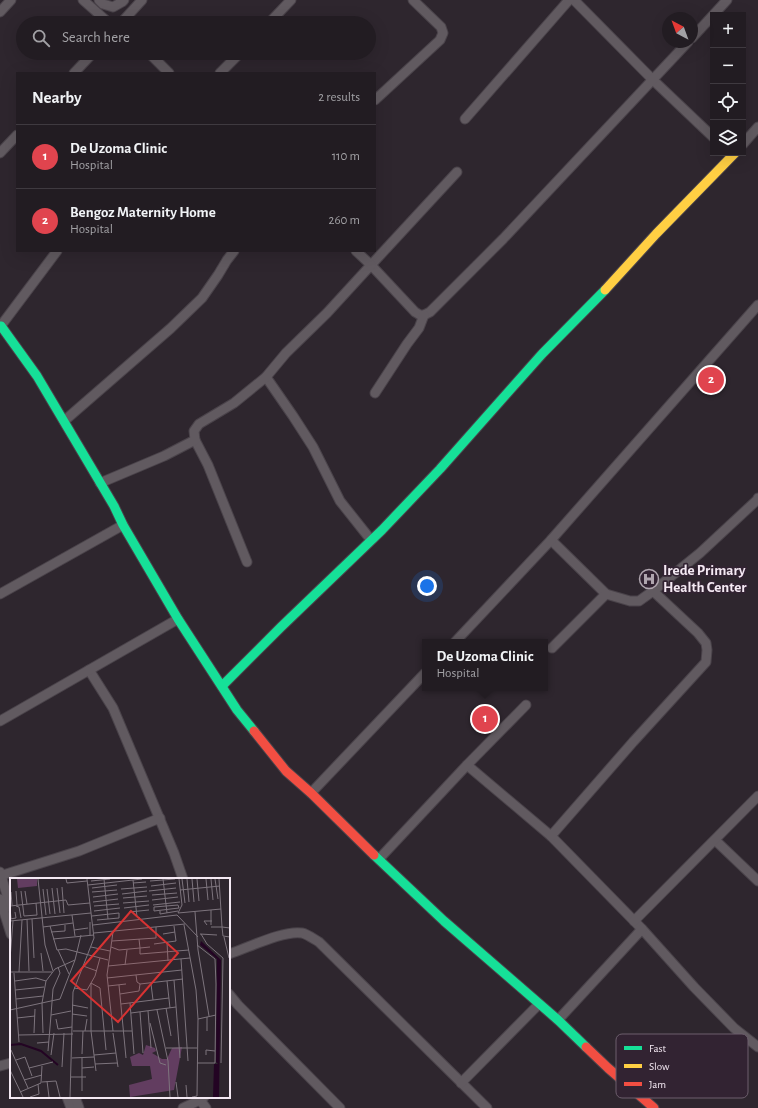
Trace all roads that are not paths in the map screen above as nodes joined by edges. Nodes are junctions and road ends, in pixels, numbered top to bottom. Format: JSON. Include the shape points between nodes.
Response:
{"nodes":[{"id":1,"x":12,"y":0,"type":"edge"},
{"id":2,"x":83,"y":0,"type":"edge"},
{"id":3,"x":100,"y":0,"type":"edge"},
{"id":4,"x":124,"y":0,"type":"edge"},
{"id":5,"x":142,"y":0,"type":"edge"},
{"id":6,"x":291,"y":0,"type":"edge"},
{"id":7,"x":413,"y":0,"type":"edge"},
{"id":8,"x":569,"y":0,"type":"edge"},
{"id":9,"x":574,"y":0,"type":"edge"},
{"id":10,"x":727,"y":0,"type":"edge"},
{"id":11,"x":0,"y":12,"type":"edge"},
{"id":12,"x":101,"y":16,"type":"edge"},
{"id":13,"x":128,"y":16,"type":"edge"},
{"id":14,"x":276,"y":16,"type":"edge"},
{"id":15,"x":698,"y":31,"type":"edge"},
{"id":16,"x":682,"y":48,"type":"edge"},
{"id":17,"x":86,"y":60,"type":"edge"},
{"id":18,"x":156,"y":60,"type":"edge"},
{"id":19,"x":233,"y":60,"type":"edge"},
{"id":20,"x":75,"y":72,"type":"edge"},
{"id":21,"x":168,"y":72,"type":"edge"},
{"id":22,"x":221,"y":72,"type":"edge"},
{"id":23,"x":653,"y":80,"type":"junction"},
{"id":24,"x":376,"y":99,"type":"edge"},
{"id":25,"x":465,"y":119,"type":"dead end"},
{"id":26,"x":758,"y":127,"type":"edge"},
{"id":27,"x":710,"y":133,"type":"edge"},
{"id":28,"x":16,"y":136,"type":"edge"},
{"id":29,"x":746,"y":141,"type":"edge"},
{"id":30,"x":0,"y":153,"type":"edge"},
{"id":31,"x":731,"y":156,"type":"edge"},
{"id":32,"x":457,"y":172,"type":"dead end"},
{"id":33,"x":56,"y":252,"type":"edge"},
{"id":34,"x":233,"y":252,"type":"edge"},
{"id":35,"x":357,"y":252,"type":"edge"},
{"id":36,"x":371,"y":265,"type":"junction"},
{"id":37,"x":758,"y":305,"type":"edge"},
{"id":38,"x":424,"y":316,"type":"junction"},
{"id":39,"x":0,"y":326,"type":"edge"},
{"id":40,"x":266,"y":378,"type":"junction"},
{"id":41,"x":375,"y":393,"type":"dead end"},
{"id":42,"x":64,"y":421,"type":"junction"},
{"id":43,"x":195,"y":440,"type":"junction"},
{"id":44,"x":100,"y":483,"type":"junction"},
{"id":45,"x":758,"y":500,"type":"edge"},
{"id":46,"x":123,"y":525,"type":"junction"},
{"id":47,"x":371,"y":540,"type":"junction"},
{"id":48,"x":551,"y":540,"type":"junction"},
{"id":49,"x":247,"y":562,"type":"dead end"},
{"id":50,"x":653,"y":591,"type":"junction"},
{"id":51,"x":0,"y":594,"type":"edge"},
{"id":52,"x":606,"y":594,"type":"junction"},
{"id":53,"x":178,"y":620,"type":"junction"},
{"id":54,"x":458,"y":639,"type":"edge"},
{"id":55,"x":552,"y":648,"type":"dead end"},
{"id":56,"x":89,"y":670,"type":"junction"},
{"id":57,"x":422,"y":676,"type":"edge"},
{"id":58,"x":222,"y":686,"type":"junction"},
{"id":59,"x":526,"y":705,"type":"dead end"},
{"id":60,"x":0,"y":722,"type":"edge"},
{"id":61,"x":467,"y":765,"type":"junction"},
{"id":62,"x":311,"y":793,"type":"junction"},
{"id":63,"x":758,"y":796,"type":"edge"},
{"id":64,"x":160,"y":818,"type":"junction"},
{"id":65,"x":551,"y":836,"type":"junction"},
{"id":66,"x":715,"y":840,"type":"junction"},
{"id":67,"x":379,"y":859,"type":"junction"},
{"id":68,"x":0,"y":875,"type":"edge"},
{"id":69,"x":183,"y":878,"type":"edge"},
{"id":70,"x":758,"y":881,"type":"edge"},
{"id":71,"x":0,"y":899,"type":"edge"},
{"id":72,"x":10,"y":905,"type":"edge"},
{"id":73,"x":634,"y":921,"type":"junction"},
{"id":74,"x":642,"y":929,"type":"junction"},
{"id":75,"x":10,"y":931,"type":"edge"},
{"id":76,"x":230,"y":954,"type":"edge"},
{"id":77,"x":230,"y":995,"type":"edge"},
{"id":78,"x":538,"y":1004,"type":"junction"},
{"id":79,"x":558,"y":1020,"type":"junction"},
{"id":80,"x":742,"y":1034,"type":"edge"},
{"id":81,"x":748,"y":1039,"type":"edge"},
{"id":82,"x":758,"y":1047,"type":"edge"},
{"id":83,"x":10,"y":1063,"type":"edge"},
{"id":84,"x":0,"y":1066,"type":"edge"},
{"id":85,"x":616,"y":1075,"type":"edge"},
{"id":86,"x":461,"y":1083,"type":"junction"},
{"id":87,"x":67,"y":1098,"type":"edge"},
{"id":88,"x":75,"y":1098,"type":"edge"},
{"id":89,"x":202,"y":1098,"type":"edge"},
{"id":90,"x":642,"y":1098,"type":"edge"},
{"id":91,"x":71,"y":1108,"type":"edge"},
{"id":92,"x":79,"y":1108,"type":"edge"},
{"id":93,"x":183,"y":1108,"type":"edge"},
{"id":94,"x":206,"y":1108,"type":"edge"},
{"id":95,"x":340,"y":1108,"type":"edge"},
{"id":96,"x":486,"y":1108,"type":"edge"},
{"id":97,"x":654,"y":1108,"type":"edge"}],
"edges":[{"from":1,"to":11,"type":"street"},
{"from":2,"to":12,"type":"street"},
{"from":3,"to":4,"type":"street","via":[[103,4],[113,7]]},
{"from":5,"to":13,"type":"street"},
{"from":6,"to":14,"type":"street"},
{"from":7,"to":24,"type":"street","via":[[441,27],[443,33],[440,40]]},
{"from":8,"to":25,"type":"street"},
{"from":9,"to":23,"type":"street"},
{"from":10,"to":15,"type":"street"},
{"from":16,"to":23,"type":"street"},
{"from":17,"to":20,"type":"street"},
{"from":18,"to":21,"type":"street"},
{"from":19,"to":22,"type":"street"},
{"from":23,"to":27,"type":"street"},
{"from":23,"to":38,"type":"street","via":[[503,239]]},
{"from":26,"to":29,"type":"street"},
{"from":28,"to":30,"type":"street"},
{"from":31,"to":47,"type":"street","via":[[542,354],[440,469]]},
{"from":32,"to":36,"type":"street"},
{"from":33,"to":39,"type":"street"},
{"from":34,"to":42,"type":"street","via":[[202,298]]},
{"from":35,"to":36,"type":"street"},
{"from":36,"to":38,"type":"street","via":[[415,312]]},
{"from":36,"to":40,"type":"street","via":[[286,353]]},
{"from":37,"to":48,"type":"street"},
{"from":38,"to":41,"type":"street","via":[[419,328]]},
{"from":39,"to":42,"type":"street","via":[[38,376]]},
{"from":40,"to":43,"type":"street","via":[[234,403],[199,424],[194,431]]},
{"from":40,"to":47,"type":"street","via":[[313,446],[340,501]]},
{"from":42,"to":44,"type":"street"},
{"from":43,"to":44,"type":"street"},
{"from":43,"to":49,"type":"street","via":[[208,465]]},
{"from":44,"to":46,"type":"street"},
{"from":45,"to":50,"type":"street","via":[[700,554]]},
{"from":46,"to":51,"type":"street"},
{"from":46,"to":53,"type":"street"},
{"from":47,"to":58,"type":"street"},
{"from":48,"to":52,"type":"street"},
{"from":48,"to":54,"type":"street"},
{"from":50,"to":52,"type":"street","via":[[639,601]]},
{"from":50,"to":65,"type":"street","via":[[706,643],[706,662]]},
{"from":52,"to":55,"type":"street"},
{"from":53,"to":56,"type":"street"},
{"from":53,"to":58,"type":"street"},
{"from":56,"to":60,"type":"street"},
{"from":56,"to":64,"type":"street","via":[[113,708]]},
{"from":57,"to":62,"type":"street"},
{"from":58,"to":62,"type":"street","via":[[237,710],[286,771]]},
{"from":59,"to":61,"type":"street"},
{"from":61,"to":65,"type":"street"},
{"from":61,"to":67,"type":"street"},
{"from":62,"to":67,"type":"street"},
{"from":63,"to":66,"type":"street"},
{"from":64,"to":68,"type":"street","via":[[79,851]]},
{"from":64,"to":69,"type":"street"},
{"from":65,"to":73,"type":"street"},
{"from":66,"to":70,"type":"street"},
{"from":66,"to":73,"type":"street"},
{"from":67,"to":78,"type":"street","via":[[444,921]]},
{"from":68,"to":72,"type":"street"},
{"from":71,"to":75,"type":"street"},
{"from":73,"to":74,"type":"street"},
{"from":74,"to":79,"type":"street"},
{"from":74,"to":80,"type":"street","via":[[689,982]]},
{"from":76,"to":86,"type":"street","via":[[288,933],[303,933],[319,942]]},
{"from":77,"to":95,"type":"street"},
{"from":78,"to":79,"type":"street"},
{"from":78,"to":86,"type":"street"},
{"from":79,"to":85,"type":"street"},
{"from":81,"to":82,"type":"street"},
{"from":83,"to":84,"type":"street"},
{"from":86,"to":96,"type":"street"},
{"from":87,"to":91,"type":"street"},
{"from":88,"to":92,"type":"street"},
{"from":89,"to":93,"type":"street"},
{"from":89,"to":94,"type":"street"},
{"from":90,"to":97,"type":"street"}]}
